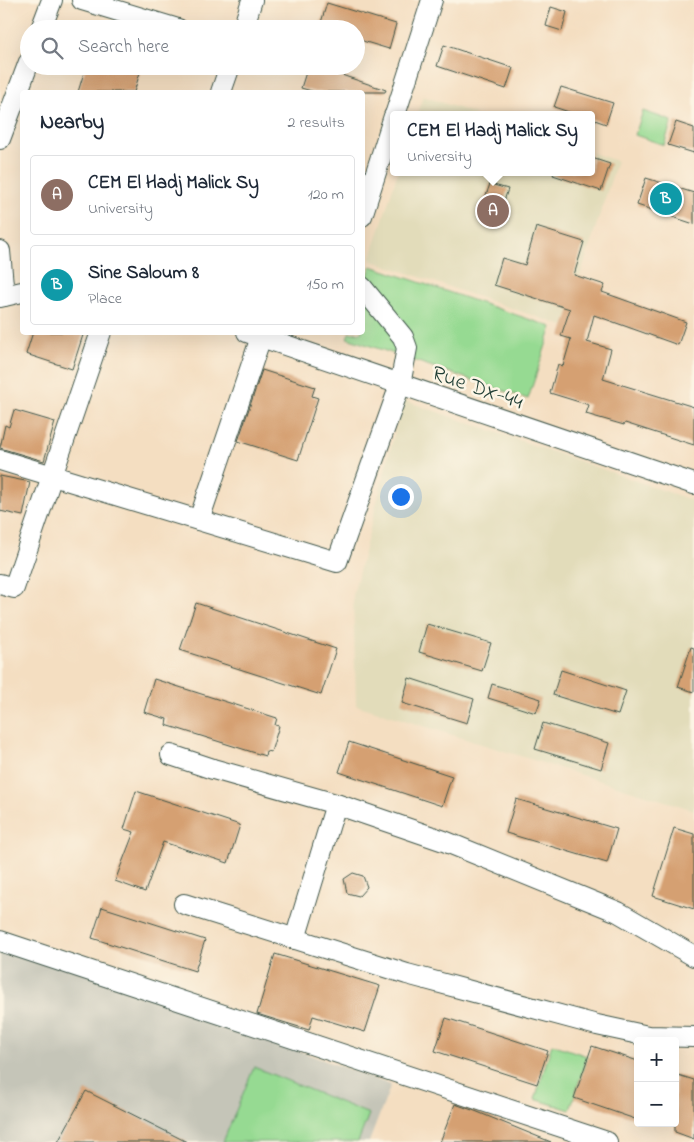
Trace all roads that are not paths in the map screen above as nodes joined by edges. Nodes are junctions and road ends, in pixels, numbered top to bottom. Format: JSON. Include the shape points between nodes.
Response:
{"nodes":[{"id":1,"x":52,"y":0,"type":"edge"},
{"id":2,"x":82,"y":0,"type":"edge"},
{"id":3,"x":252,"y":0,"type":"edge"},
{"id":4,"x":432,"y":0,"type":"edge"},
{"id":5,"x":44,"y":20,"type":"edge"},
{"id":6,"x":148,"y":20,"type":"edge"},
{"id":7,"x":246,"y":20,"type":"edge"},
{"id":8,"x":24,"y":75,"type":"edge"},
{"id":9,"x":227,"y":75,"type":"edge"},
{"id":10,"x":222,"y":90,"type":"edge"},
{"id":11,"x":395,"y":111,"type":"edge"},
{"id":12,"x":390,"y":127,"type":"edge"},
{"id":13,"x":0,"y":139,"type":"edge"},
{"id":14,"x":365,"y":204,"type":"edge"},
{"id":15,"x":0,"y":251,"type":"edge"},
{"id":16,"x":365,"y":291,"type":"edge"},
{"id":17,"x":7,"y":295,"type":"edge"},
{"id":18,"x":100,"y":335,"type":"edge"},
{"id":19,"x":254,"y":335,"type":"edge"},
{"id":20,"x":400,"y":385,"type":"junction"},
{"id":21,"x":0,"y":460,"type":"edge"},
{"id":22,"x":53,"y":476,"type":"junction"},
{"id":23,"x":694,"y":484,"type":"edge"},
{"id":24,"x":199,"y":520,"type":"junction"},
{"id":25,"x":0,"y":584,"type":"edge"},
{"id":26,"x":171,"y":755,"type":"dead end"},
{"id":27,"x":336,"y":804,"type":"junction"},
{"id":28,"x":184,"y":904,"type":"dead end"},
{"id":29,"x":295,"y":939,"type":"junction"},
{"id":30,"x":0,"y":941,"type":"edge"},
{"id":31,"x":694,"y":956,"type":"edge"},
{"id":32,"x":694,"y":1037,"type":"edge"},
{"id":33,"x":568,"y":1136,"type":"edge"},
{"id":34,"x":607,"y":1142,"type":"edge"}],
"edges":[{"from":1,"to":5,"type":"street"},
{"from":2,"to":6,"type":"street"},
{"from":3,"to":7,"type":"street"},
{"from":4,"to":11,"type":"street"},
{"from":8,"to":13,"type":"street"},
{"from":9,"to":10,"type":"street"},
{"from":12,"to":14,"type":"street"},
{"from":15,"to":17,"type":"street"},
{"from":16,"to":20,"type":"street","via":[[403,337],[407,348]]},
{"from":18,"to":22,"type":"street"},
{"from":19,"to":20,"type":"street","name":"Rue DX-44"},
{"from":19,"to":24,"type":"street"},
{"from":20,"to":23,"type":"street","name":"Rue DX-44"},
{"from":20,"to":24,"type":"street","via":[[337,562]]},
{"from":21,"to":22,"type":"street"},
{"from":22,"to":24,"type":"street"},
{"from":22,"to":25,"type":"street","via":[[14,588]]},
{"from":26,"to":27,"type":"street"},
{"from":27,"to":29,"type":"street"},
{"from":27,"to":31,"type":"street","via":[[444,841],[610,909]]},
{"from":28,"to":29,"type":"street"},
{"from":29,"to":32,"type":"street","via":[[407,974],[597,1025],[648,1036]]},
{"from":30,"to":33,"type":"street"},
{"from":33,"to":34,"type":"street"}]}
